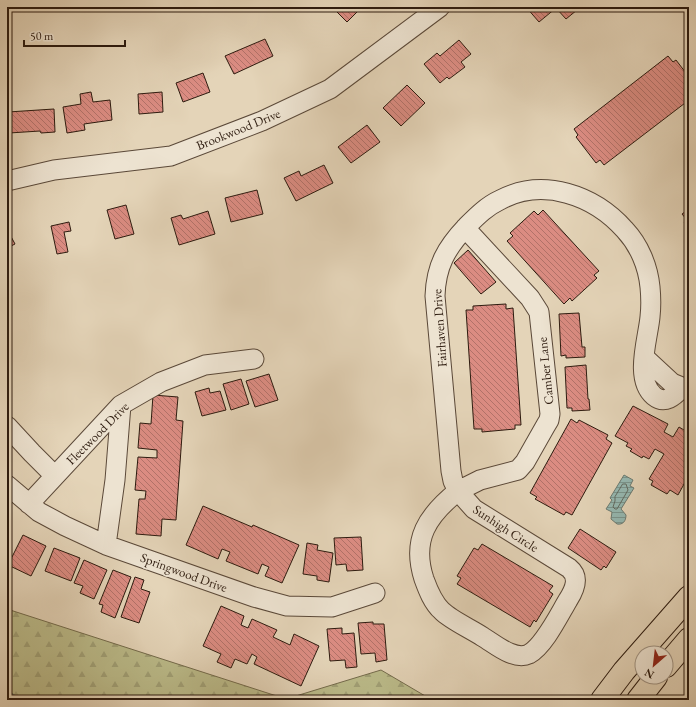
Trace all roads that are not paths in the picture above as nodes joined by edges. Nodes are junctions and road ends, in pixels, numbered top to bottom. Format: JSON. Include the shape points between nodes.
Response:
{"nodes":[{"id":1,"x":440,"y":7,"type":"edge"},
{"id":2,"x":7,"y":181,"type":"edge"},
{"id":3,"x":465,"y":228,"type":"junction"},
{"id":4,"x":254,"y":359,"type":"dead end"},
{"id":5,"x":683,"y":394,"type":"edge"},
{"id":6,"x":121,"y":405,"type":"junction"},
{"id":7,"x":7,"y":426,"type":"edge"},
{"id":8,"x":55,"y":476,"type":"junction"},
{"id":9,"x":7,"y":485,"type":"edge"},
{"id":10,"x":458,"y":491,"type":"junction"},
{"id":11,"x":29,"y":504,"type":"junction"},
{"id":12,"x":106,"y":545,"type":"junction"},
{"id":13,"x":375,"y":592,"type":"dead end"},
{"id":14,"x":689,"y":597,"type":"edge"},
{"id":15,"x":689,"y":639,"type":"edge"},
{"id":16,"x":674,"y":657,"type":"edge"},
{"id":17,"x":650,"y":685,"type":"edge"},
{"id":18,"x":602,"y":700,"type":"edge"},
{"id":19,"x":638,"y":700,"type":"edge"}],
"edges":[{"from":1,"to":2,"type":"street","name":"Brookwood Drive","via":[[330,89],[262,121],[171,156],[54,170]]},
{"from":3,"to":5,"type":"street","name":"Fairhaven Drive","via":[[487,207],[527,190],[560,191],[584,199],[613,218],[635,242],[648,273],[650,318],[645,358]]},
{"from":3,"to":10,"type":"street","name":"Fairhaven Drive","via":[[445,254],[436,282],[435,296],[451,471]]},
{"from":3,"to":10,"type":"street","name":"Camber Lane","via":[[530,298],[539,312],[550,414],[525,462],[518,470],[480,480]]},
{"from":4,"to":6,"type":"street","name":"Fleetwood Drive","via":[[205,365],[161,382]]},
{"from":6,"to":8,"type":"street","name":"Fleetwood Drive"},
{"from":6,"to":12,"type":"street","via":[[115,480]]},
{"from":7,"to":8,"type":"street","name":"Fleetwood Drive"},
{"from":8,"to":11,"type":"street","name":"Fleetwood Drive"},
{"from":9,"to":11,"type":"street","name":"Springwood Drive"},
{"from":10,"to":10,"type":"street","name":"Sunhigh Circle","via":[[474,509],[574,572],[576,577],[571,596],[545,639],[528,654],[520,655],[506,650],[443,612],[427,586],[419,551],[424,528],[440,506]]},
{"from":11,"to":12,"type":"street","name":"Springwood Drive","via":[[46,516]]},
{"from":12,"to":13,"type":"street","name":"Springwood Drive","via":[[254,597],[287,606],[332,608]]},
{"from":14,"to":18,"type":"main road"},
{"from":15,"to":16,"type":"main road"},
{"from":17,"to":19,"type":"main road"}]}
